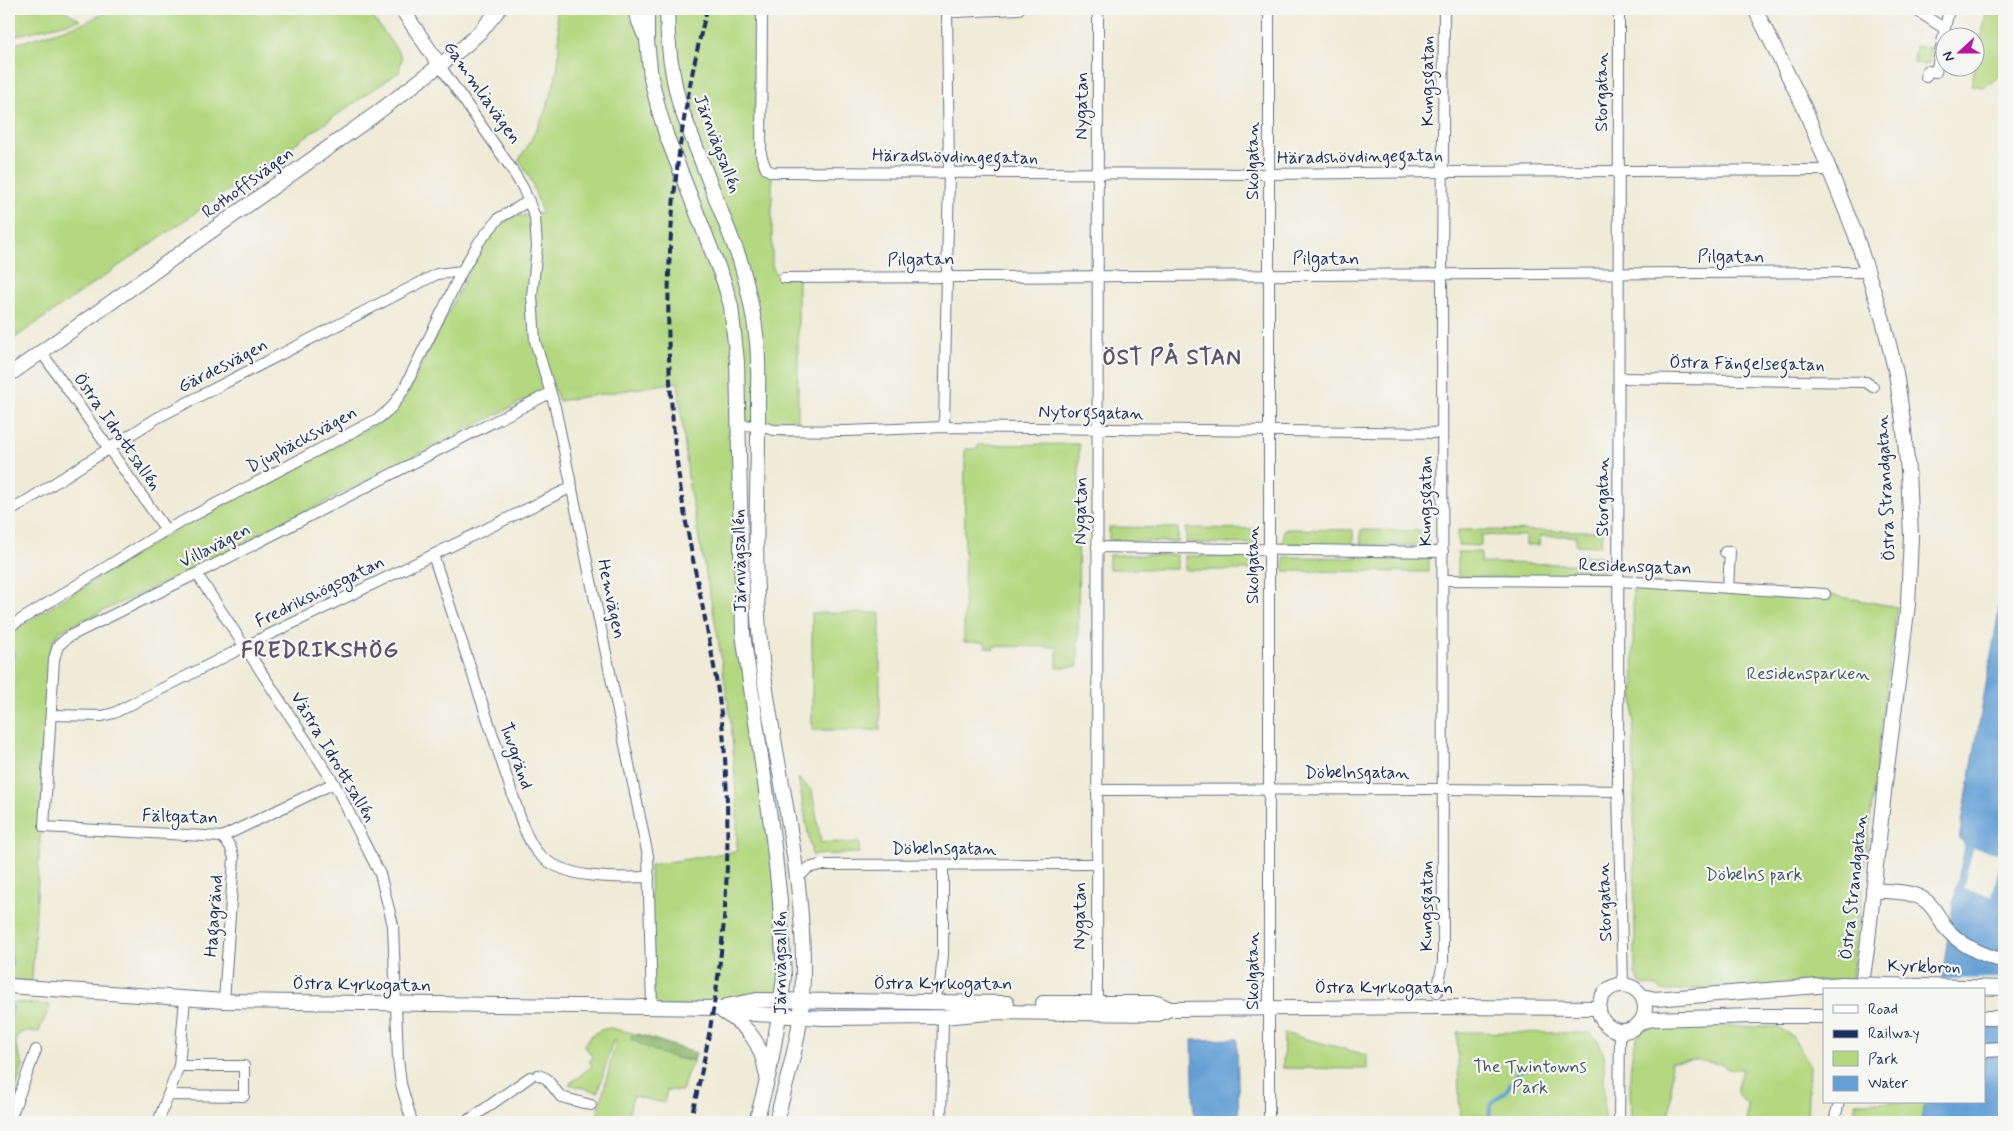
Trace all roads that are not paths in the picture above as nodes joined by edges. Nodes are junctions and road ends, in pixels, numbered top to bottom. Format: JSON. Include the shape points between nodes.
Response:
{"nodes":[{"id":1,"x":402,"y":9,"type":"edge"},
{"id":2,"x":499,"y":9,"type":"edge"},
{"id":3,"x":634,"y":9,"type":"edge"},
{"id":4,"x":648,"y":9,"type":"edge"},
{"id":5,"x":667,"y":9,"type":"edge"},
{"id":6,"x":762,"y":9,"type":"edge"},
{"id":7,"x":947,"y":9,"type":"edge"},
{"id":8,"x":1019,"y":9,"type":"edge"},
{"id":9,"x":1098,"y":9,"type":"edge"},
{"id":10,"x":1269,"y":9,"type":"edge"},
{"id":11,"x":1444,"y":9,"type":"edge"},
{"id":12,"x":1619,"y":9,"type":"edge"},
{"id":13,"x":1755,"y":9,"type":"edge"},
{"id":14,"x":1911,"y":9,"type":"edge"},
{"id":15,"x":1949,"y":9,"type":"edge"},
{"id":16,"x":1943,"y":28,"type":"edge"},
{"id":17,"x":1945,"y":28,"type":"edge"},
{"id":18,"x":648,"y":41,"type":"junction"},
{"id":19,"x":440,"y":66,"type":"junction"},
{"id":20,"x":1936,"y":72,"type":"edge"},
{"id":21,"x":1926,"y":77,"type":"dead end"},
{"id":22,"x":1828,"y":170,"type":"junction"},
{"id":23,"x":949,"y":172,"type":"junction"},
{"id":24,"x":1444,"y":172,"type":"junction"},
{"id":25,"x":1618,"y":172,"type":"junction"},
{"id":26,"x":1269,"y":174,"type":"junction"},
{"id":27,"x":1098,"y":175,"type":"junction"},
{"id":28,"x":529,"y":201,"type":"junction"},
{"id":29,"x":462,"y":271,"type":"junction"},
{"id":30,"x":1868,"y":272,"type":"junction"},
{"id":31,"x":1619,"y":273,"type":"junction"},
{"id":32,"x":1442,"y":275,"type":"junction"},
{"id":33,"x":946,"y":276,"type":"junction"},
{"id":34,"x":1098,"y":276,"type":"junction"},
{"id":35,"x":1269,"y":276,"type":"junction"},
{"id":36,"x":784,"y":278,"type":"dead end"},
{"id":37,"x":42,"y":353,"type":"junction"},
{"id":38,"x":9,"y":375,"type":"edge"},
{"id":39,"x":1619,"y":378,"type":"junction"},
{"id":40,"x":1873,"y":387,"type":"dead end"},
{"id":41,"x":550,"y":393,"type":"junction"},
{"id":42,"x":739,"y":425,"type":"junction"},
{"id":43,"x":759,"y":426,"type":"junction"},
{"id":44,"x":944,"y":428,"type":"junction"},
{"id":45,"x":1098,"y":429,"type":"junction"},
{"id":46,"x":1270,"y":431,"type":"junction"},
{"id":47,"x":1442,"y":433,"type":"junction"},
{"id":48,"x":109,"y":448,"type":"junction"},
{"id":49,"x":572,"y":487,"type":"junction"},
{"id":50,"x":9,"y":512,"type":"edge"},
{"id":51,"x":166,"y":530,"type":"junction"},
{"id":52,"x":1098,"y":547,"type":"junction"},
{"id":53,"x":1269,"y":550,"type":"junction"},
{"id":54,"x":1443,"y":552,"type":"junction"},
{"id":55,"x":1725,"y":552,"type":"dead end"},
{"id":56,"x":434,"y":555,"type":"junction"},
{"id":57,"x":197,"y":574,"type":"junction"},
{"id":58,"x":1443,"y":580,"type":"junction"},
{"id":59,"x":1619,"y":581,"type":"junction"},
{"id":60,"x":1728,"y":588,"type":"junction"},
{"id":61,"x":1825,"y":594,"type":"dead end"},
{"id":62,"x":9,"y":627,"type":"edge"},
{"id":63,"x":244,"y":647,"type":"junction"},
{"id":64,"x":51,"y":715,"type":"junction"},
{"id":65,"x":334,"y":783,"type":"junction"},
{"id":66,"x":1443,"y":789,"type":"junction"},
{"id":67,"x":1097,"y":790,"type":"junction"},
{"id":68,"x":1269,"y":790,"type":"junction"},
{"id":69,"x":1618,"y":791,"type":"junction"},
{"id":70,"x":44,"y":827,"type":"joint"},
{"id":71,"x":222,"y":837,"type":"junction"},
{"id":72,"x":1096,"y":864,"type":"junction"},
{"id":73,"x":944,"y":865,"type":"junction"},
{"id":74,"x":649,"y":877,"type":"junction"},
{"id":75,"x":798,"y":878,"type":"junction"},
{"id":76,"x":1873,"y":890,"type":"junction"},
{"id":77,"x":2004,"y":960,"type":"edge"},
{"id":78,"x":1623,"y":985,"type":"junction"},
{"id":79,"x":9,"y":986,"type":"edge"},
{"id":80,"x":1861,"y":988,"type":"edge"},
{"id":81,"x":2004,"y":988,"type":"edge"},
{"id":82,"x":1437,"y":992,"type":"dead end"},
{"id":83,"x":1642,"y":996,"type":"junction"},
{"id":84,"x":186,"y":999,"type":"junction"},
{"id":85,"x":781,"y":1000,"type":"junction"},
{"id":86,"x":224,"y":1001,"type":"junction"},
{"id":87,"x":802,"y":1001,"type":"junction"},
{"id":88,"x":932,"y":1003,"type":"junction"},
{"id":89,"x":396,"y":1005,"type":"junction"},
{"id":90,"x":652,"y":1008,"type":"junction"},
{"id":91,"x":716,"y":1008,"type":"junction"},
{"id":92,"x":1269,"y":1008,"type":"junction"},
{"id":93,"x":1599,"y":1008,"type":"junction"},
{"id":94,"x":1097,"y":1009,"type":"junction"},
{"id":95,"x":779,"y":1016,"type":"junction"},
{"id":96,"x":1823,"y":1016,"type":"edge"},
{"id":97,"x":800,"y":1017,"type":"junction"},
{"id":98,"x":943,"y":1017,"type":"junction"},
{"id":99,"x":1986,"y":1018,"type":"edge"},
{"id":100,"x":2004,"y":1018,"type":"edge"},
{"id":101,"x":1641,"y":1022,"type":"junction"},
{"id":102,"x":1620,"y":1032,"type":"junction"},
{"id":103,"x":2004,"y":1049,"type":"edge"},
{"id":104,"x":36,"y":1050,"type":"dead end"},
{"id":105,"x":1986,"y":1050,"type":"edge"},
{"id":106,"x":179,"y":1066,"type":"junction"},
{"id":107,"x":766,"y":1086,"type":"junction"},
{"id":108,"x":168,"y":1095,"type":"junction"},
{"id":109,"x":1838,"y":1104,"type":"edge"},
{"id":110,"x":591,"y":1105,"type":"dead end"},
{"id":111,"x":9,"y":1122,"type":"edge"},
{"id":112,"x":158,"y":1122,"type":"edge"},
{"id":113,"x":412,"y":1122,"type":"edge"},
{"id":114,"x":466,"y":1122,"type":"edge"},
{"id":115,"x":756,"y":1122,"type":"edge"},
{"id":116,"x":776,"y":1122,"type":"edge"},
{"id":117,"x":941,"y":1122,"type":"edge"},
{"id":118,"x":1269,"y":1122,"type":"edge"},
{"id":119,"x":1620,"y":1122,"type":"edge"},
{"id":120,"x":1834,"y":1122,"type":"edge"}],
"edges":[{"from":1,"to":19,"type":"street","name":"Gammliavägen"},
{"from":2,"to":19,"type":"street","name":"Rothoffsvägen","via":[[482,30]]},
{"from":3,"to":18,"type":"street"},
{"from":4,"to":18,"type":"street","name":"Järnvägsallén"},
{"from":5,"to":43,"type":"street","name":"Järnvägsallén","via":[[669,56],[680,106],[733,239],[748,286],[758,343]]},
{"from":6,"to":23,"type":"street","name":"Häradshövdingegatan","via":[[761,155],[766,168],[772,172]]},
{"from":7,"to":8,"type":"street","via":[[955,12]]},
{"from":7,"to":23,"type":"street"},
{"from":9,"to":27,"type":"street","name":"Nygatan"},
{"from":10,"to":26,"type":"street","name":"Skolgatan"},
{"from":11,"to":24,"type":"street","name":"Kungsgatan"},
{"from":12,"to":25,"type":"street","name":"Storgatan"},
{"from":13,"to":22,"type":"street","name":"Östra Strandgatan","via":[[1804,107]]},
{"from":14,"to":16,"type":"street"},
{"from":15,"to":17,"type":"street"},
{"from":18,"to":42,"type":"street","name":"Järnvägsallén","via":[[651,78],[667,138],[731,306]]},
{"from":19,"to":28,"type":"street","name":"Gammliavägen","via":[[511,168]]},
{"from":19,"to":37,"type":"street","name":"Rothoffsvägen"},
{"from":20,"to":21,"type":"street","via":[[1927,70]]},
{"from":22,"to":25,"type":"street","name":"Häradshövdingegatan"},
{"from":22,"to":30,"type":"street","name":"Östra Strandgatan"},
{"from":23,"to":27,"type":"street","name":"Häradshövdingegatan"},
{"from":23,"to":33,"type":"street"},
{"from":24,"to":25,"type":"street","name":"Häradshövdingegatan"},
{"from":24,"to":26,"type":"street","name":"Häradshövdingegatan"},
{"from":24,"to":32,"type":"street","name":"Kungsgatan"},
{"from":25,"to":31,"type":"street","name":"Storgatan"},
{"from":26,"to":27,"type":"street","name":"Häradshövdingegatan"},
{"from":26,"to":35,"type":"street","name":"Skolgatan"},
{"from":27,"to":34,"type":"street","name":"Nygatan"},
{"from":28,"to":29,"type":"street","name":"Djupbäcksvägen","via":[[493,224]]},
{"from":28,"to":41,"type":"street","name":"Hemvägen","via":[[537,227],[532,296],[535,341]]},
{"from":29,"to":48,"type":"street","name":"Gärdesvägen","via":[[437,274],[157,418]]},
{"from":29,"to":51,"type":"street","name":"Djupbäcksvägen","via":[[392,407],[379,418]]},
{"from":30,"to":31,"type":"street","name":"Pilgatan"},
{"from":30,"to":76,"type":"street","name":"Östra Strandgatan","via":[[1884,320],[1896,373],[1908,470],[1911,536],[1908,604]]},
{"from":31,"to":32,"type":"street","name":"Pilgatan"},
{"from":31,"to":39,"type":"street","name":"Storgatan"},
{"from":32,"to":35,"type":"street","name":"Pilgatan"},
{"from":32,"to":47,"type":"street","name":"Kungsgatan"},
{"from":33,"to":34,"type":"street","name":"Pilgatan"},
{"from":33,"to":36,"type":"street","name":"Pilgatan"},
{"from":33,"to":44,"type":"street"},
{"from":34,"to":35,"type":"street","name":"Pilgatan"},
{"from":34,"to":45,"type":"street","name":"Nygatan"},
{"from":35,"to":46,"type":"street","name":"Skolgatan"},
{"from":37,"to":38,"type":"street","name":"Rothoffsvägen"},
{"from":37,"to":48,"type":"street","name":"Östra Idrottsallén"},
{"from":39,"to":40,"type":"street","name":"Östra Fängelsegatan","via":[[1866,382]]},
{"from":39,"to":59,"type":"street","name":"Storgatan"},
{"from":41,"to":49,"type":"street","name":"Hemvägen"},
{"from":41,"to":57,"type":"street","name":"Villavägen"},
{"from":42,"to":43,"type":"street","name":"Nytorgsgatan"},
{"from":42,"to":85,"type":"street","name":"Järnvägsallén","via":[[743,634],[780,901],[784,976]]},
{"from":43,"to":44,"type":"street","name":"Nytorgsgatan","via":[[774,430],[847,431]]},
{"from":43,"to":75,"type":"street","name":"Järnvägsallén","via":[[759,630]]},
{"from":44,"to":45,"type":"street","name":"Nytorgsgatan"},
{"from":45,"to":46,"type":"street","name":"Nytorgsgatan"},
{"from":45,"to":52,"type":"street","name":"Nygatan"},
{"from":46,"to":47,"type":"street","name":"Nytorgsgatan"},
{"from":46,"to":53,"type":"street","name":"Skolgatan"},
{"from":47,"to":54,"type":"street","name":"Kungsgatan"},
{"from":48,"to":50,"type":"street","name":"Gärdesvägen"},
{"from":48,"to":51,"type":"street","name":"Östra Idrottsallén"},
{"from":49,"to":56,"type":"street","name":"Fredrikshögsgatan"},
{"from":49,"to":74,"type":"street","name":"Hemvägen","via":[[648,856]]},
{"from":51,"to":62,"type":"street","name":"Djupbäcksvägen"},
{"from":52,"to":53,"type":"street"},
{"from":52,"to":67,"type":"street","name":"Nygatan"},
{"from":53,"to":54,"type":"street"},
{"from":53,"to":68,"type":"street","name":"Skolgatan"},
{"from":54,"to":58,"type":"street","name":"Kungsgatan"},
{"from":55,"to":60,"type":"street","via":[[1730,552]]},
{"from":56,"to":63,"type":"street","name":"Fredrikshögsgatan"},
{"from":56,"to":74,"type":"street","name":"Tuvgränd","via":[[523,826],[538,853],[569,872]]},
{"from":57,"to":63,"type":"street","name":"Västra Idrottsallén"},
{"from":57,"to":64,"type":"street","name":"Villavägen","via":[[68,637],[58,646],[54,658]]},
{"from":58,"to":59,"type":"street","name":"Residensgatan"},
{"from":58,"to":66,"type":"street","name":"Kungsgatan"},
{"from":59,"to":60,"type":"street","name":"Residensgatan"},
{"from":59,"to":69,"type":"street","name":"Storgatan"},
{"from":60,"to":61,"type":"street","name":"Residensgatan"},
{"from":63,"to":64,"type":"street","name":"Fredrikshögsgatan","via":[[114,713],[102,716]]},
{"from":63,"to":65,"type":"street","name":"Västra Idrottsallén"},
{"from":64,"to":70,"type":"street","name":"Villavägen"},
{"from":65,"to":71,"type":"street","name":"Fältgatan"},
{"from":65,"to":89,"type":"street","name":"Västra Idrottsallén","via":[[360,831],[384,887],[393,925]]},
{"from":66,"to":68,"type":"street","name":"Döbelnsgatan"},
{"from":66,"to":69,"type":"street","name":"Döbelnsgatan"},
{"from":66,"to":82,"type":"street","name":"Kungsgatan","via":[[1443,962]]},
{"from":67,"to":68,"type":"street","name":"Döbelnsgatan"},
{"from":67,"to":72,"type":"street","name":"Nygatan"},
{"from":68,"to":92,"type":"street","name":"Skolgatan"},
{"from":69,"to":78,"type":"street","name":"Storgatan"},
{"from":70,"to":71,"type":"street","name":"Fältgatan"},
{"from":71,"to":86,"type":"street","name":"Hagagränd","via":[[234,858]]},
{"from":72,"to":73,"type":"street","name":"Döbelnsgatan"},
{"from":72,"to":94,"type":"street","name":"Nygatan"},
{"from":73,"to":75,"type":"street","name":"Döbelnsgatan","via":[[814,865]]},
{"from":73,"to":88,"type":"street","via":[[944,954],[940,985]]},
{"from":74,"to":90,"type":"street","name":"Hemvägen"},
{"from":75,"to":87,"type":"street","name":"Järnvägsallén"},
{"from":76,"to":77,"type":"street","name":"Kyrkbron","via":[[1916,896],[1930,905],[1956,937],[1975,950]]},
{"from":76,"to":80,"type":"street","name":"Östra Strandgatan"},
{"from":78,"to":83,"type":"street","via":[[1633,987]]},
{"from":78,"to":93,"type":"street","via":[[1606,991]]},
{"from":79,"to":84,"type":"street","name":"Östra Kyrkogatan"},
{"from":81,"to":83,"type":"street","name":"Kyrkbron","bridge":true,"via":[[1843,984],[1655,999]]},
{"from":83,"to":101,"type":"street","via":[[1646,1008]]},
{"from":84,"to":86,"type":"street","name":"Östra Kyrkogatan"},
{"from":84,"to":106,"type":"street"},
{"from":85,"to":87,"type":"street","name":"Östra Kyrkogatan"},
{"from":85,"to":91,"type":"street","name":"Östra Kyrkogatan","via":[[757,1000]]},
{"from":85,"to":95,"type":"street","name":"Järnvägsallén"},
{"from":86,"to":89,"type":"street","name":"Östra Kyrkogatan"},
{"from":87,"to":88,"type":"street","name":"Östra Kyrkogatan"},
{"from":87,"to":97,"type":"street","name":"Järnvägsallén"},
{"from":88,"to":94,"type":"street","name":"Östra Kyrkogatan"},
{"from":89,"to":90,"type":"street","name":"Östra Kyrkogatan"},
{"from":89,"to":113,"type":"street","name":"Västra Idrottsallén","via":[[401,1084]]},
{"from":90,"to":91,"type":"street","name":"Östra Kyrkogatan"},
{"from":91,"to":95,"type":"street","name":"Östra Kyrkogatan"},
{"from":91,"to":107,"type":"street","via":[[742,1024],[753,1039],[763,1056]]},
{"from":92,"to":93,"type":"street","name":"Östra Kyrkogatan"},
{"from":92,"to":94,"type":"street","name":"Östra Kyrkogatan","via":[[1170,1009],[1157,1003]]},
{"from":92,"to":118,"type":"street","name":"Skolgatan"},
{"from":93,"to":102,"type":"street","via":[[1604,1022]]},
{"from":94,"to":98,"type":"street","name":"Östra Kyrkogatan"},
{"from":95,"to":97,"type":"street","name":"Östra Kyrkogatan"},
{"from":95,"to":107,"type":"street","name":"Järnvägsallén"},
{"from":96,"to":101,"type":"street","via":[[1653,1019]]},
{"from":97,"to":98,"type":"street","name":"Östra Kyrkogatan"},
{"from":97,"to":116,"type":"street","name":"Järnvägsallén"},
{"from":98,"to":117,"type":"street"},
{"from":99,"to":100,"type":"street"},
{"from":101,"to":102,"type":"street","via":[[1632,1030]]},
{"from":102,"to":119,"type":"street"},
{"from":103,"to":105,"type":"street"},
{"from":104,"to":111,"type":"street"},
{"from":106,"to":108,"type":"street"},
{"from":106,"to":108,"type":"street","via":[[244,1066],[244,1096]]},
{"from":107,"to":115,"type":"street","name":"Järnvägsallén"},
{"from":108,"to":112,"type":"street"},
{"from":109,"to":120,"type":"street"},
{"from":110,"to":114,"type":"street","via":[[561,1097],[546,1078],[534,1076]]}]}
